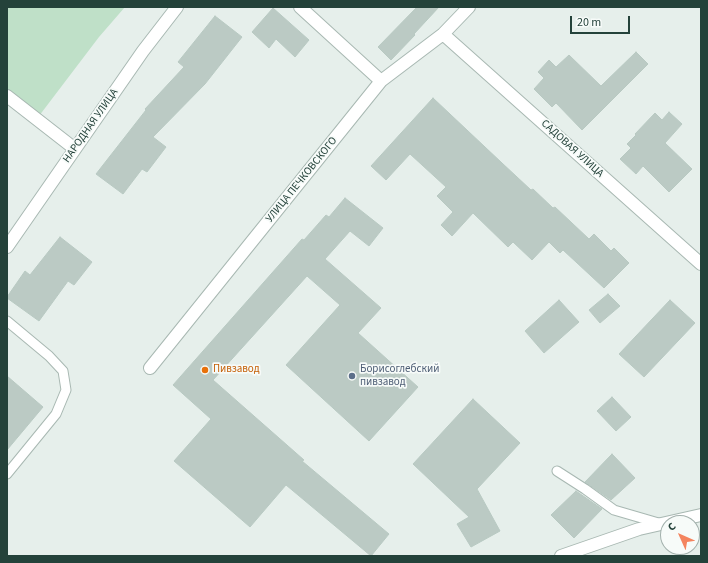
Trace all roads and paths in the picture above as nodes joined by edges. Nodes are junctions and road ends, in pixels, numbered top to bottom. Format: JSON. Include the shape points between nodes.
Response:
{"nodes":[{"id":1,"x":177,"y":7,"type":"edge"},
{"id":2,"x":300,"y":7,"type":"edge"},
{"id":3,"x":469,"y":7,"type":"edge"},
{"id":4,"x":443,"y":34,"type":"junction"},
{"id":5,"x":381,"y":80,"type":"junction"},
{"id":6,"x":7,"y":96,"type":"edge"},
{"id":7,"x":75,"y":148,"type":"junction"},
{"id":8,"x":7,"y":247,"type":"edge"},
{"id":9,"x":701,"y":264,"type":"edge"},
{"id":10,"x":7,"y":320,"type":"edge"},
{"id":11,"x":150,"y":368,"type":"dead end"},
{"id":12,"x":557,"y":471,"type":"dead end"},
{"id":13,"x":7,"y":474,"type":"edge"},
{"id":14,"x":660,"y":523,"type":"edge"},
{"id":15,"x":660,"y":524,"type":"edge"},
{"id":16,"x":561,"y":556,"type":"edge"}],
"edges":[{"from":1,"to":7,"type":"street","name":"НАРОДНАЯ УЛИЦА"},
{"from":2,"to":5,"type":"street"},
{"from":3,"to":4,"type":"street","name":"УЛИЦА ПЕЧКОВСКОГО"},
{"from":4,"to":5,"type":"street","name":"УЛИЦА ПЕЧКОВСКОГО"},
{"from":4,"to":9,"type":"street","name":"САДОВАЯ УЛИЦА"},
{"from":5,"to":11,"type":"street","name":"УЛИЦА ПЕЧКОВСКОГО"},
{"from":6,"to":7,"type":"street"},
{"from":7,"to":8,"type":"street","name":"НАРОДНАЯ УЛИЦА"},
{"from":10,"to":13,"type":"lane","via":[[63,371],[66,390],[56,414]]},
{"from":12,"to":14,"type":"lane","via":[[614,510]]},
{"from":15,"to":16,"type":"street"}]}
